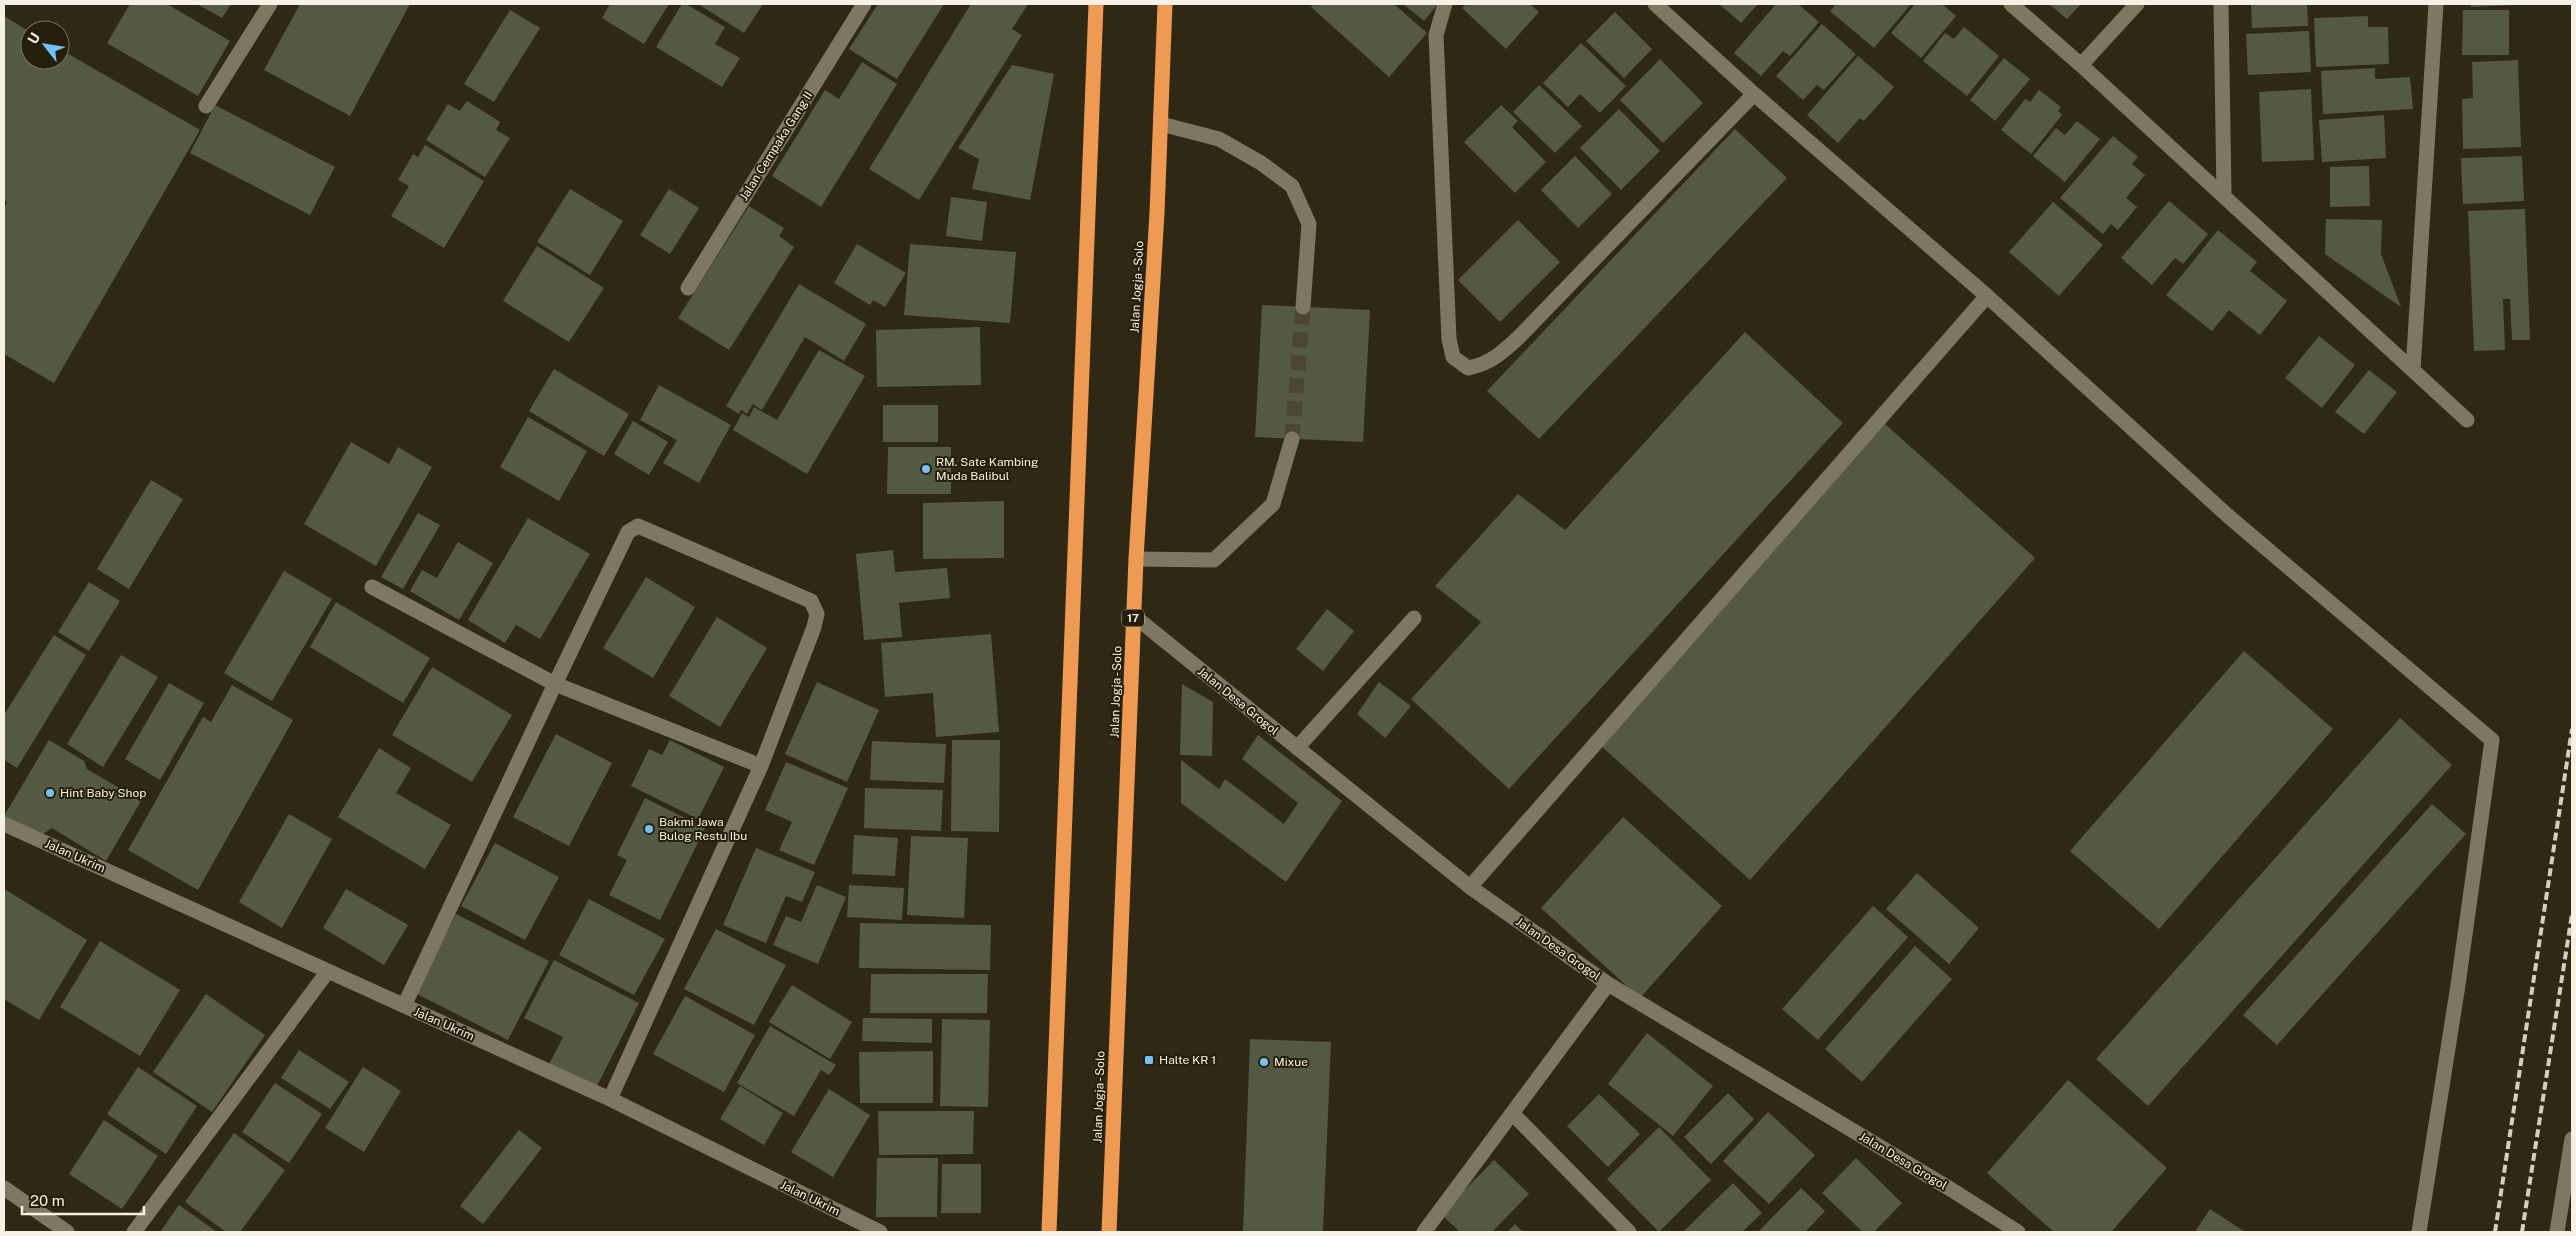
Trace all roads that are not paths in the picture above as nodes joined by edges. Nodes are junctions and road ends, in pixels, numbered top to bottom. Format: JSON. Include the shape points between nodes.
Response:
{"nodes":[{"id":1,"x":270,"y":4,"type":"edge"},
{"id":2,"x":864,"y":4,"type":"edge"},
{"id":3,"x":1096,"y":4,"type":"edge"},
{"id":4,"x":1165,"y":4,"type":"edge"},
{"id":5,"x":1445,"y":4,"type":"edge"},
{"id":6,"x":1655,"y":4,"type":"edge"},
{"id":7,"x":2011,"y":4,"type":"edge"},
{"id":8,"x":2137,"y":4,"type":"edge"},
{"id":9,"x":2221,"y":4,"type":"edge"},
{"id":10,"x":2436,"y":4,"type":"edge"},
{"id":11,"x":2081,"y":65,"type":"junction"},
{"id":12,"x":1754,"y":94,"type":"junction"},
{"id":13,"x":206,"y":106,"type":"dead end"},
{"id":14,"x":1161,"y":124,"type":"junction"},
{"id":15,"x":2224,"y":195,"type":"junction"},
{"id":16,"x":688,"y":288,"type":"dead end"},
{"id":17,"x":1987,"y":296,"type":"junction"},
{"id":18,"x":1303,"y":307,"type":"tunnel mouth"},
{"id":19,"x":2414,"y":370,"type":"junction"},
{"id":20,"x":2467,"y":420,"type":"dead end"},
{"id":21,"x":1292,"y":439,"type":"tunnel mouth"},
{"id":22,"x":1136,"y":559,"type":"junction"},
{"id":23,"x":372,"y":587,"type":"dead end"},
{"id":24,"x":1134,"y":616,"type":"junction"},
{"id":25,"x":1414,"y":618,"type":"dead end"},
{"id":26,"x":555,"y":684,"type":"junction"},
{"id":27,"x":1297,"y":748,"type":"junction"},
{"id":28,"x":761,"y":766,"type":"junction"},
{"id":29,"x":4,"y":824,"type":"edge"},
{"id":30,"x":1470,"y":887,"type":"junction"},
{"id":31,"x":328,"y":971,"type":"junction"},
{"id":32,"x":1608,"y":984,"type":"junction"},
{"id":33,"x":404,"y":1006,"type":"junction"},
{"id":34,"x":610,"y":1100,"type":"junction"},
{"id":35,"x":1512,"y":1114,"type":"junction"},
{"id":36,"x":2572,"y":1139,"type":"edge"},
{"id":37,"x":4,"y":1188,"type":"edge"},
{"id":38,"x":68,"y":1232,"type":"edge"},
{"id":39,"x":134,"y":1232,"type":"edge"},
{"id":40,"x":880,"y":1232,"type":"edge"},
{"id":41,"x":1048,"y":1232,"type":"edge"},
{"id":42,"x":1109,"y":1232,"type":"edge"},
{"id":43,"x":1424,"y":1232,"type":"edge"},
{"id":44,"x":1629,"y":1232,"type":"edge"},
{"id":45,"x":2018,"y":1232,"type":"edge"},
{"id":46,"x":2419,"y":1232,"type":"edge"},
{"id":47,"x":2557,"y":1232,"type":"edge"}],
"edges":[{"from":1,"to":13,"type":"street"},
{"from":2,"to":16,"type":"street","name":"Jalan Cempaka Gang II"},
{"from":3,"to":41,"type":"highway"},
{"from":4,"to":14,"type":"highway","name":"Jalan Jogja - Solo","number":"17"},
{"from":5,"to":12,"type":"street","via":[[1436,35],[1448,339],[1453,357],[1468,368],[1495,359],[1520,337]]},
{"from":6,"to":12,"type":"street"},
{"from":7,"to":11,"type":"street"},
{"from":8,"to":11,"type":"street"},
{"from":9,"to":15,"type":"street"},
{"from":10,"to":19,"type":"street"},
{"from":11,"to":15,"type":"street"},
{"from":12,"to":17,"type":"street"},
{"from":14,"to":18,"type":"street","via":[[1219,139],[1261,163],[1292,186],[1309,224]]},
{"from":14,"to":22,"type":"highway","name":"Jalan Jogja - Solo","number":"17"},
{"from":15,"to":19,"type":"street"},
{"from":17,"to":30,"type":"street"},
{"from":17,"to":46,"type":"street","via":[[2227,515],[2492,740]]},
{"from":19,"to":20,"type":"street"},
{"from":21,"to":22,"type":"street","via":[[1273,504],[1214,560]]},
{"from":22,"to":24,"type":"highway","name":"Jalan Jogja - Solo","number":"17"},
{"from":23,"to":26,"type":"street"},
{"from":24,"to":27,"type":"street","name":"Jalan Desa Grogol"},
{"from":24,"to":42,"type":"highway","name":"Jalan Jogja - Solo","number":"17"},
{"from":25,"to":27,"type":"street"},
{"from":26,"to":28,"type":"street"},
{"from":26,"to":28,"type":"street","via":[[628,532],[638,526],[666,537],[811,602],[817,614]]},
{"from":26,"to":33,"type":"street"},
{"from":27,"to":30,"type":"street","name":"Jalan Desa Grogol"},
{"from":28,"to":34,"type":"street"},
{"from":29,"to":31,"type":"street","name":"Jalan Ukrim"},
{"from":30,"to":32,"type":"street","name":"Jalan Desa Grogol"},
{"from":31,"to":33,"type":"street","name":"Jalan Ukrim"},
{"from":31,"to":39,"type":"street"},
{"from":32,"to":35,"type":"street"},
{"from":32,"to":45,"type":"street","name":"Jalan Desa Grogol"},
{"from":33,"to":34,"type":"street","name":"Jalan Ukrim"},
{"from":34,"to":40,"type":"street","name":"Jalan Ukrim"},
{"from":35,"to":43,"type":"street"},
{"from":35,"to":44,"type":"street"},
{"from":36,"to":47,"type":"street"},
{"from":37,"to":38,"type":"street"}]}
